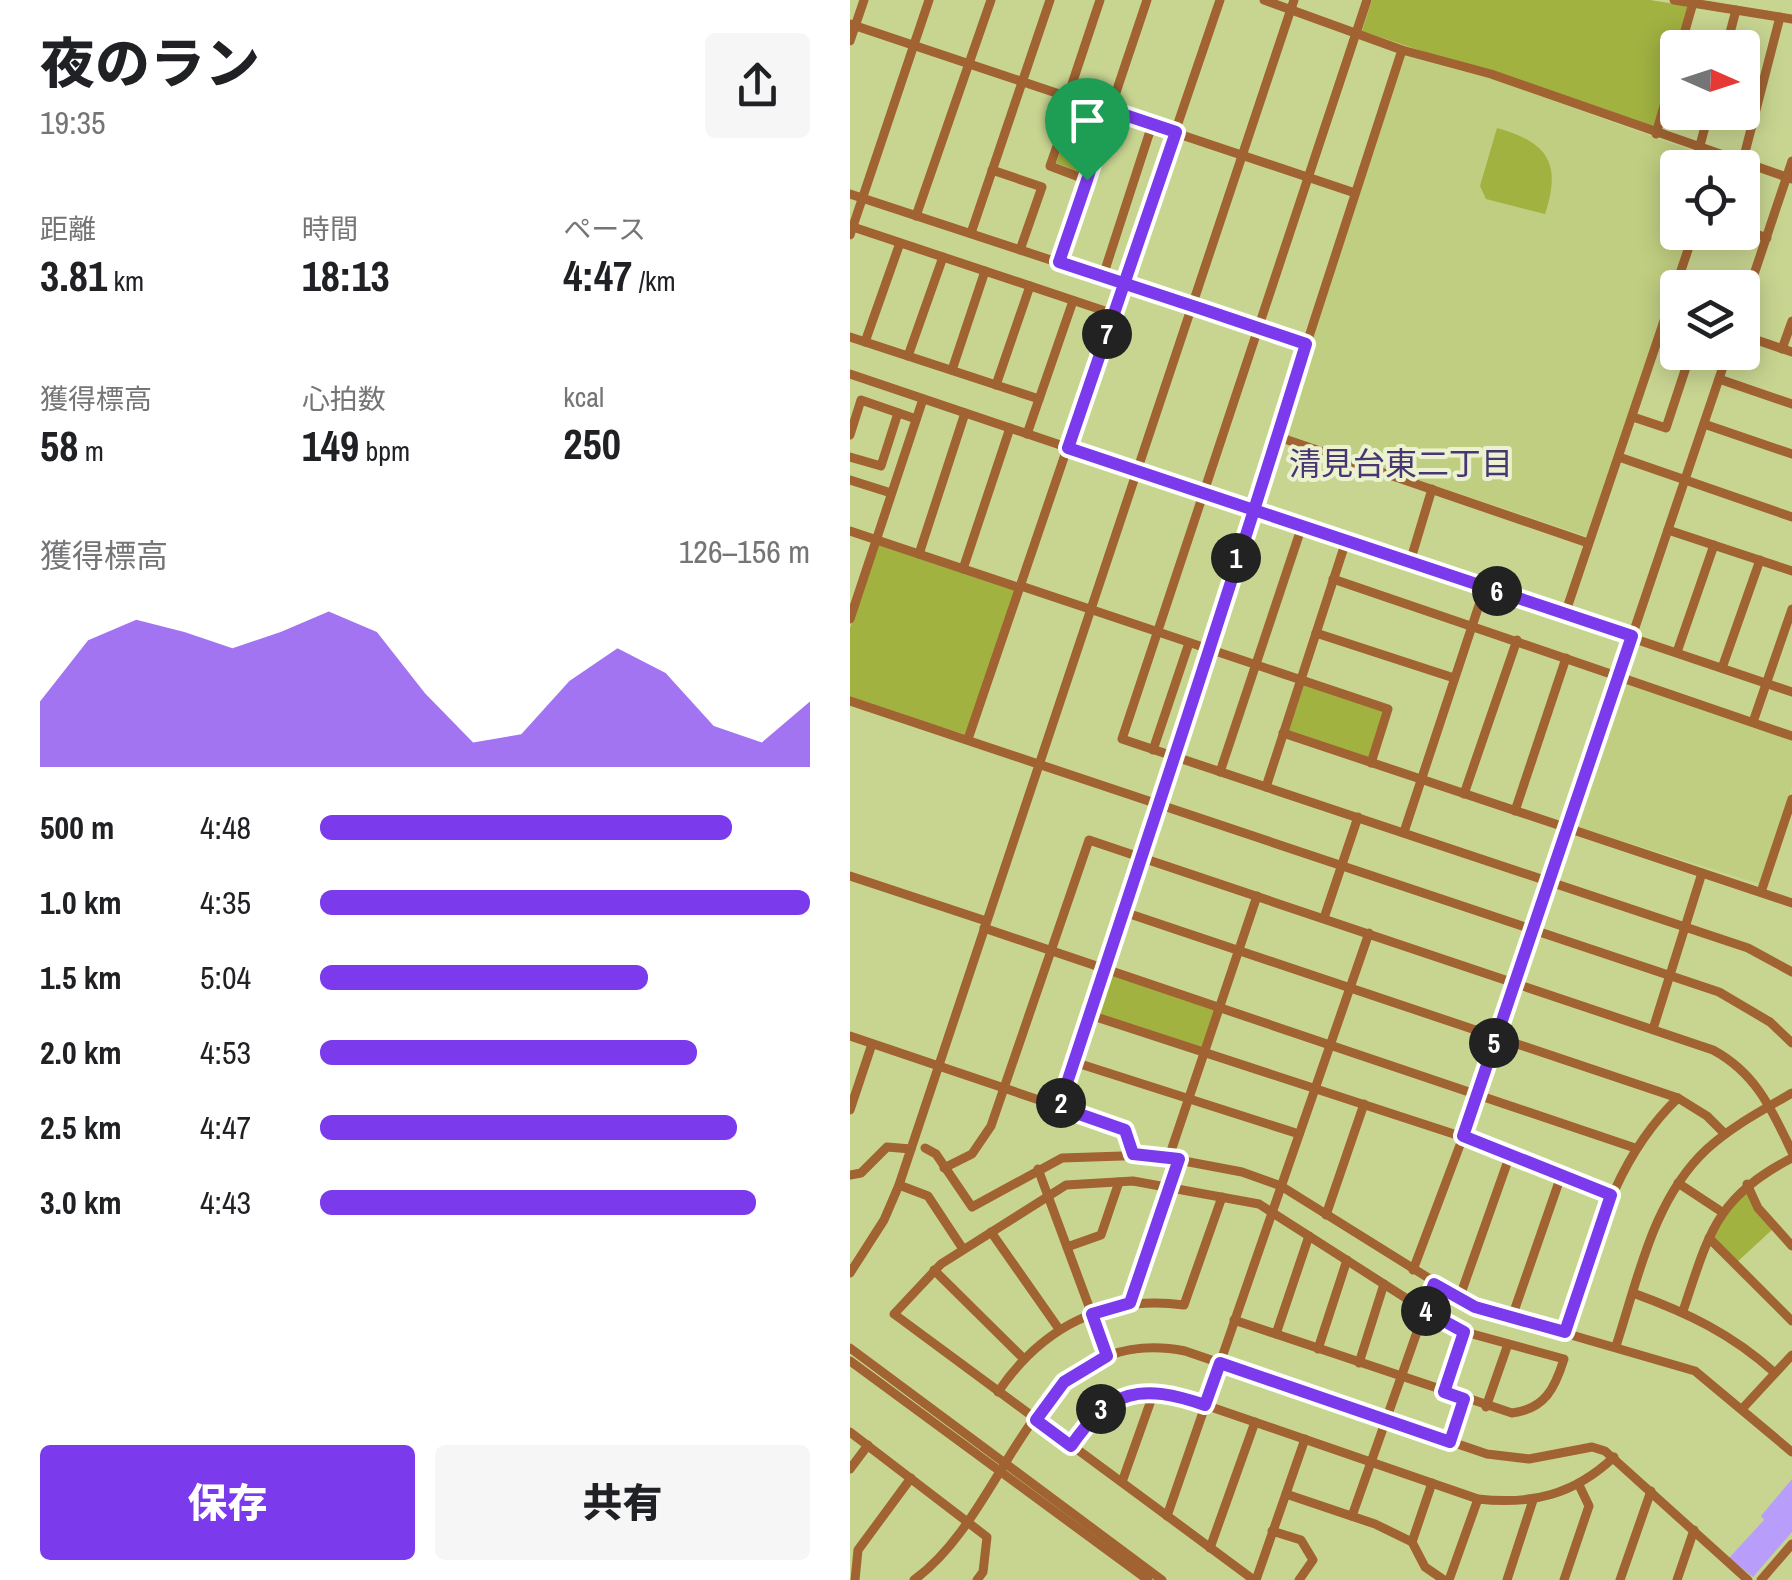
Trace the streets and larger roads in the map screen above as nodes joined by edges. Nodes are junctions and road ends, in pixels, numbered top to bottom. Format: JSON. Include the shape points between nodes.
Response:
{"nodes":[{"id":1,"x":864,"y":0,"type":"edge"},
{"id":2,"x":929,"y":0,"type":"edge"},
{"id":3,"x":991,"y":0,"type":"edge"},
{"id":4,"x":1050,"y":0,"type":"edge"},
{"id":5,"x":1100,"y":0,"type":"edge"},
{"id":6,"x":1148,"y":0,"type":"edge"},
{"id":7,"x":1220,"y":0,"type":"edge"},
{"id":8,"x":1264,"y":0,"type":"edge"},
{"id":9,"x":1367,"y":0,"type":"edge"},
{"id":10,"x":1674,"y":0,"type":"edge"},
{"id":11,"x":1696,"y":2,"type":"edge"},
{"id":12,"x":1292,"y":4,"type":"edge"},
{"id":13,"x":1736,"y":10,"type":"junction"},
{"id":14,"x":1780,"y":17,"type":"junction"},
{"id":15,"x":1792,"y":19,"type":"edge"},
{"id":16,"x":853,"y":24,"type":"edge"},
{"id":17,"x":1686,"y":30,"type":"edge"},
{"id":18,"x":1731,"y":30,"type":"edge"},
{"id":19,"x":1356,"y":33,"type":"junction"},
{"id":20,"x":850,"y":41,"type":"edge"},
{"id":21,"x":913,"y":45,"type":"junction"},
{"id":22,"x":1402,"y":50,"type":"junction"},
{"id":23,"x":969,"y":63,"type":"junction"},
{"id":24,"x":1022,"y":81,"type":"junction"},
{"id":25,"x":1071,"y":97,"type":"junction"},
{"id":26,"x":1110,"y":110,"type":"junction"},
{"id":27,"x":1660,"y":120,"type":"edge"},
{"id":28,"x":1152,"y":124,"type":"junction"},
{"id":29,"x":1704,"y":130,"type":"edge"},
{"id":30,"x":1176,"y":132,"type":"junction"},
{"id":31,"x":1656,"y":134,"type":"junction"},
{"id":32,"x":1699,"y":149,"type":"joint"},
{"id":33,"x":1746,"y":150,"type":"edge"},
{"id":34,"x":1242,"y":154,"type":"junction"},
{"id":35,"x":1792,"y":161,"type":"edge"},
{"id":36,"x":992,"y":170,"type":"junction"},
{"id":37,"x":1760,"y":170,"type":"edge"},
{"id":38,"x":1308,"y":177,"type":"junction"},
{"id":39,"x":1790,"y":179,"type":"edge"},
{"id":40,"x":1087,"y":180,"type":"junction"},
{"id":41,"x":1356,"y":192,"type":"junction"},
{"id":42,"x":850,"y":194,"type":"edge"},
{"id":43,"x":862,"y":198,"type":"junction"},
{"id":44,"x":916,"y":216,"type":"junction"},
{"id":45,"x":851,"y":231,"type":"edge"},
{"id":46,"x":971,"y":233,"type":"junction"},
{"id":47,"x":1760,"y":235,"type":"edge"},
{"id":48,"x":1767,"y":238,"type":"junction"},
{"id":49,"x":900,"y":243,"type":"junction"},
{"id":50,"x":1020,"y":250,"type":"junction"},
{"id":51,"x":943,"y":257,"type":"junction"},
{"id":52,"x":1059,"y":262,"type":"junction"},
{"id":53,"x":1756,"y":270,"type":"edge"},
{"id":54,"x":985,"y":271,"type":"junction"},
{"id":55,"x":1103,"y":276,"type":"junction"},
{"id":56,"x":1124,"y":284,"type":"junction"},
{"id":57,"x":1030,"y":286,"type":"junction"},
{"id":58,"x":1073,"y":301,"type":"junction"},
{"id":59,"x":1191,"y":305,"type":"junction"},
{"id":60,"x":1114,"y":314,"type":"junction"},
{"id":61,"x":1792,"y":320,"type":"edge"},
{"id":62,"x":1258,"y":328,"type":"junction"},
{"id":63,"x":850,"y":337,"type":"edge"},
{"id":64,"x":1760,"y":341,"type":"edge"},
{"id":65,"x":865,"y":342,"type":"junction"},
{"id":66,"x":1306,"y":344,"type":"junction"},
{"id":67,"x":1660,"y":345,"type":"edge"},
{"id":68,"x":1787,"y":350,"type":"edge"},
{"id":69,"x":908,"y":356,"type":"junction"},
{"id":70,"x":952,"y":370,"type":"junction"},
{"id":71,"x":1685,"y":370,"type":"edge"},
{"id":72,"x":1722,"y":370,"type":"edge"},
{"id":73,"x":850,"y":374,"type":"edge"},
{"id":74,"x":1719,"y":379,"type":"junction"},
{"id":75,"x":996,"y":385,"type":"junction"},
{"id":76,"x":923,"y":399,"type":"junction"},
{"id":77,"x":1039,"y":399,"type":"junction"},
{"id":78,"x":1792,"y":404,"type":"edge"},
{"id":79,"x":898,"y":413,"type":"junction"},
{"id":80,"x":965,"y":413,"type":"junction"},
{"id":81,"x":1632,"y":417,"type":"junction"},
{"id":82,"x":916,"y":420,"type":"junction"},
{"id":83,"x":1704,"y":424,"type":"junction"},
{"id":84,"x":1010,"y":428,"type":"junction"},
{"id":85,"x":1027,"y":434,"type":"junction"},
{"id":86,"x":850,"y":435,"type":"edge"},
{"id":87,"x":1276,"y":436,"type":"junction"},
{"id":88,"x":1068,"y":448,"type":"junction"},
{"id":89,"x":1792,"y":454,"type":"edge"},
{"id":90,"x":1619,"y":457,"type":"junction"},
{"id":91,"x":850,"y":458,"type":"edge"},
{"id":92,"x":1136,"y":471,"type":"junction"},
{"id":93,"x":850,"y":480,"type":"edge"},
{"id":94,"x":1685,"y":480,"type":"junction"},
{"id":95,"x":1432,"y":489,"type":"junction"},
{"id":96,"x":1204,"y":493,"type":"junction"},
{"id":97,"x":891,"y":494,"type":"junction"},
{"id":98,"x":1252,"y":509,"type":"junction"},
{"id":99,"x":1792,"y":517,"type":"edge"},
{"id":100,"x":1302,"y":526,"type":"junction"},
{"id":101,"x":1668,"y":530,"type":"junction"},
{"id":102,"x":850,"y":531,"type":"edge"},
{"id":103,"x":876,"y":540,"type":"junction"},
{"id":104,"x":1346,"y":541,"type":"junction"},
{"id":105,"x":1588,"y":543,"type":"junction"},
{"id":106,"x":1714,"y":545,"type":"junction"},
{"id":107,"x":919,"y":554,"type":"junction"},
{"id":108,"x":1760,"y":560,"type":"junction"},
{"id":109,"x":1410,"y":562,"type":"junction"},
{"id":110,"x":962,"y":569,"type":"junction"},
{"id":111,"x":1792,"y":571,"type":"edge"},
{"id":112,"x":1333,"y":580,"type":"junction"},
{"id":113,"x":1020,"y":587,"type":"junction"},
{"id":114,"x":1484,"y":587,"type":"junction"},
{"id":115,"x":1090,"y":609,"type":"junction"},
{"id":116,"x":1792,"y":609,"type":"edge"},
{"id":117,"x":1565,"y":614,"type":"junction"},
{"id":118,"x":850,"y":619,"type":"edge"},
{"id":119,"x":1472,"y":624,"type":"junction"},
{"id":120,"x":1157,"y":632,"type":"junction"},
{"id":121,"x":1316,"y":633,"type":"junction"},
{"id":122,"x":1632,"y":636,"type":"junction"},
{"id":123,"x":1517,"y":640,"type":"junction"},
{"id":124,"x":1188,"y":643,"type":"junction"},
{"id":125,"x":1208,"y":650,"type":"junction"},
{"id":126,"x":1677,"y":652,"type":"junction"},
{"id":127,"x":1566,"y":658,"type":"junction"},
{"id":128,"x":1255,"y":666,"type":"junction"},
{"id":129,"x":1722,"y":668,"type":"junction"},
{"id":130,"x":1619,"y":676,"type":"junction"},
{"id":131,"x":1454,"y":678,"type":"junction"},
{"id":132,"x":1300,"y":681,"type":"junction"},
{"id":133,"x":1766,"y":684,"type":"junction"},
{"id":134,"x":1792,"y":692,"type":"edge"},
{"id":135,"x":850,"y":701,"type":"edge"},
{"id":136,"x":1753,"y":722,"type":"junction"},
{"id":137,"x":1282,"y":733,"type":"junction"},
{"id":138,"x":1792,"y":736,"type":"edge"},
{"id":139,"x":968,"y":739,"type":"junction"},
{"id":140,"x":1153,"y":750,"type":"junction"},
{"id":141,"x":1175,"y":757,"type":"junction"},
{"id":142,"x":1371,"y":763,"type":"junction"},
{"id":143,"x":1038,"y":764,"type":"junction"},
{"id":144,"x":1220,"y":772,"type":"junction"},
{"id":145,"x":1421,"y":780,"type":"junction"},
{"id":146,"x":1266,"y":787,"type":"junction"},
{"id":147,"x":1464,"y":794,"type":"junction"},
{"id":148,"x":1792,"y":799,"type":"edge"},
{"id":149,"x":1160,"y":804,"type":"junction"},
{"id":150,"x":1515,"y":811,"type":"junction"},
{"id":151,"x":1358,"y":817,"type":"junction"},
{"id":152,"x":1567,"y":828,"type":"junction"},
{"id":153,"x":1404,"y":832,"type":"junction"},
{"id":154,"x":1142,"y":858,"type":"junction"},
{"id":155,"x":1342,"y":865,"type":"junction"},
{"id":156,"x":1702,"y":873,"type":"junction"},
{"id":157,"x":850,"y":876,"type":"edge"},
{"id":158,"x":1550,"y":880,"type":"junction"},
{"id":159,"x":1761,"y":892,"type":"junction"},
{"id":160,"x":1258,"y":896,"type":"junction"},
{"id":161,"x":1792,"y":902,"type":"edge"},
{"id":162,"x":1124,"y":912,"type":"junction"},
{"id":163,"x":1324,"y":918,"type":"junction"},
{"id":164,"x":985,"y":924,"type":"junction"},
{"id":165,"x":1685,"y":927,"type":"junction"},
{"id":166,"x":1533,"y":928,"type":"junction"},
{"id":167,"x":1369,"y":933,"type":"junction"},
{"id":168,"x":1051,"y":950,"type":"junction"},
{"id":169,"x":1239,"y":951,"type":"junction"},
{"id":170,"x":1106,"y":968,"type":"junction"},
{"id":171,"x":1792,"y":972,"type":"edge"},
{"id":172,"x":1670,"y":974,"type":"junction"},
{"id":173,"x":1515,"y":982,"type":"junction"},
{"id":174,"x":1350,"y":988,"type":"junction"},
{"id":175,"x":1221,"y":1006,"type":"junction"},
{"id":176,"x":1090,"y":1015,"type":"junction"},
{"id":177,"x":1654,"y":1029,"type":"junction"},
{"id":178,"x":850,"y":1036,"type":"edge"},
{"id":179,"x":1496,"y":1037,"type":"junction"},
{"id":180,"x":1331,"y":1042,"type":"junction"},
{"id":181,"x":1792,"y":1043,"type":"edge"},
{"id":182,"x":872,"y":1044,"type":"junction"},
{"id":183,"x":1205,"y":1052,"type":"junction"},
{"id":184,"x":1074,"y":1062,"type":"junction"},
{"id":185,"x":938,"y":1067,"type":"junction"},
{"id":186,"x":1315,"y":1088,"type":"junction"},
{"id":187,"x":1004,"y":1089,"type":"junction"},
{"id":188,"x":1478,"y":1091,"type":"junction"},
{"id":189,"x":1792,"y":1093,"type":"edge"},
{"id":190,"x":1678,"y":1098,"type":"junction"},
{"id":191,"x":1190,"y":1099,"type":"junction"},
{"id":192,"x":1364,"y":1104,"type":"junction"},
{"id":193,"x":1770,"y":1106,"type":"junction"},
{"id":194,"x":1059,"y":1107,"type":"junction"},
{"id":195,"x":850,"y":1110,"type":"edge"},
{"id":196,"x":1299,"y":1134,"type":"junction"},
{"id":197,"x":1725,"y":1134,"type":"junction"},
{"id":198,"x":1463,"y":1136,"type":"junction"},
{"id":199,"x":925,"y":1148,"type":"dead end"},
{"id":200,"x":1635,"y":1148,"type":"junction"},
{"id":201,"x":911,"y":1149,"type":"junction"},
{"id":202,"x":1133,"y":1154,"type":"junction"},
{"id":203,"x":1510,"y":1155,"type":"junction"},
{"id":204,"x":1792,"y":1155,"type":"edge"},
{"id":205,"x":1174,"y":1158,"type":"junction"},
{"id":206,"x":944,"y":1168,"type":"junction"},
{"id":207,"x":1038,"y":1169,"type":"junction"},
{"id":208,"x":850,"y":1174,"type":"edge"},
{"id":209,"x":1561,"y":1176,"type":"junction"},
{"id":210,"x":1119,"y":1182,"type":"junction"},
{"id":211,"x":1678,"y":1182,"type":"junction"},
{"id":212,"x":1747,"y":1184,"type":"junction"},
{"id":213,"x":899,"y":1185,"type":"junction"},
{"id":214,"x":1170,"y":1186,"type":"junction"},
{"id":215,"x":1281,"y":1186,"type":"junction"},
{"id":216,"x":1611,"y":1195,"type":"junction"},
{"id":217,"x":1048,"y":1196,"type":"junction"},
{"id":218,"x":1222,"y":1196,"type":"junction"},
{"id":219,"x":1722,"y":1212,"type":"junction"},
{"id":220,"x":1272,"y":1213,"type":"junction"},
{"id":221,"x":1326,"y":1215,"type":"junction"},
{"id":222,"x":991,"y":1232,"type":"junction"},
{"id":223,"x":1309,"y":1236,"type":"junction"},
{"id":224,"x":1709,"y":1238,"type":"junction"},
{"id":225,"x":1792,"y":1246,"type":"edge"},
{"id":226,"x":1067,"y":1247,"type":"junction"},
{"id":227,"x":963,"y":1249,"type":"junction"},
{"id":228,"x":1347,"y":1260,"type":"junction"},
{"id":229,"x":934,"y":1270,"type":"junction"},
{"id":230,"x":1412,"y":1270,"type":"junction"},
{"id":231,"x":850,"y":1273,"type":"edge"},
{"id":232,"x":1384,"y":1284,"type":"junction"},
{"id":233,"x":1434,"y":1284,"type":"junction"},
{"id":234,"x":1633,"y":1293,"type":"junction"},
{"id":235,"x":1459,"y":1299,"type":"junction"},
{"id":236,"x":1130,"y":1303,"type":"junction"},
{"id":237,"x":1424,"y":1310,"type":"junction"},
{"id":238,"x":1683,"y":1312,"type":"junction"},
{"id":239,"x":1092,"y":1314,"type":"junction"},
{"id":240,"x":1512,"y":1317,"type":"junction"},
{"id":241,"x":1234,"y":1320,"type":"junction"},
{"id":242,"x":1792,"y":1321,"type":"edge"},
{"id":243,"x":1059,"y":1329,"type":"junction"},
{"id":244,"x":1464,"y":1332,"type":"junction"},
{"id":245,"x":1565,"y":1332,"type":"junction"},
{"id":246,"x":1276,"y":1334,"type":"junction"},
{"id":247,"x":1508,"y":1344,"type":"junction"},
{"id":248,"x":1616,"y":1346,"type":"junction"},
{"id":249,"x":850,"y":1348,"type":"edge"},
{"id":250,"x":1318,"y":1349,"type":"junction"},
{"id":251,"x":1792,"y":1355,"type":"edge"},
{"id":252,"x":1107,"y":1356,"type":"junction"},
{"id":253,"x":1024,"y":1358,"type":"junction"},
{"id":254,"x":850,"y":1361,"type":"edge"},
{"id":255,"x":1220,"y":1363,"type":"junction"},
{"id":256,"x":1360,"y":1363,"type":"junction"},
{"id":257,"x":1775,"y":1373,"type":"junction"},
{"id":258,"x":1401,"y":1377,"type":"junction"},
{"id":259,"x":998,"y":1392,"type":"junction"},
{"id":260,"x":1154,"y":1392,"type":"junction"},
{"id":261,"x":1444,"y":1392,"type":"junction"},
{"id":262,"x":1464,"y":1399,"type":"junction"},
{"id":263,"x":1205,"y":1405,"type":"junction"},
{"id":264,"x":1486,"y":1407,"type":"junction"},
{"id":265,"x":1742,"y":1408,"type":"junction"},
{"id":266,"x":1386,"y":1419,"type":"junction"},
{"id":267,"x":1036,"y":1420,"type":"junction"},
{"id":268,"x":1255,"y":1422,"type":"junction"},
{"id":269,"x":850,"y":1432,"type":"edge"},
{"id":270,"x":1306,"y":1439,"type":"junction"},
{"id":271,"x":1450,"y":1442,"type":"junction"},
{"id":272,"x":868,"y":1445,"type":"junction"},
{"id":273,"x":1071,"y":1446,"type":"junction"},
{"id":274,"x":1792,"y":1452,"type":"edge"},
{"id":275,"x":1614,"y":1457,"type":"junction"},
{"id":276,"x":1371,"y":1462,"type":"junction"},
{"id":277,"x":1002,"y":1467,"type":"junction"},
{"id":278,"x":850,"y":1469,"type":"edge"},
{"id":279,"x":912,"y":1478,"type":"junction"},
{"id":280,"x":1122,"y":1482,"type":"junction"},
{"id":281,"x":1432,"y":1483,"type":"junction"},
{"id":282,"x":1579,"y":1485,"type":"junction"},
{"id":283,"x":1651,"y":1491,"type":"junction"},
{"id":284,"x":1286,"y":1494,"type":"junction"},
{"id":285,"x":1478,"y":1498,"type":"junction"},
{"id":286,"x":1533,"y":1500,"type":"junction"},
{"id":287,"x":1167,"y":1516,"type":"junction"},
{"id":288,"x":1352,"y":1516,"type":"junction"},
{"id":289,"x":966,"y":1520,"type":"junction"},
{"id":290,"x":1694,"y":1530,"type":"junction"},
{"id":291,"x":1272,"y":1531,"type":"junction"},
{"id":292,"x":1412,"y":1542,"type":"junction"},
{"id":293,"x":1792,"y":1544,"type":"edge"},
{"id":294,"x":1210,"y":1548,"type":"junction"},
{"id":295,"x":854,"y":1549,"type":"edge"},
{"id":296,"x":855,"y":1580,"type":"edge"},
{"id":297,"x":914,"y":1580,"type":"edge"},
{"id":298,"x":977,"y":1580,"type":"edge"},
{"id":299,"x":1148,"y":1580,"type":"edge"},
{"id":300,"x":1162,"y":1580,"type":"edge"},
{"id":301,"x":1254,"y":1580,"type":"edge"},
{"id":302,"x":1299,"y":1580,"type":"edge"},
{"id":303,"x":1447,"y":1580,"type":"edge"},
{"id":304,"x":1506,"y":1580,"type":"edge"},
{"id":305,"x":1564,"y":1580,"type":"edge"},
{"id":306,"x":1620,"y":1580,"type":"edge"},
{"id":307,"x":1676,"y":1580,"type":"edge"},
{"id":308,"x":1748,"y":1580,"type":"edge"},
{"id":309,"x":1761,"y":1580,"type":"edge"}],
"edges":[{"from":1,"to":16,"type":"street"},
{"from":2,"to":21,"type":"street"},
{"from":3,"to":23,"type":"street"},
{"from":4,"to":24,"type":"street"},
{"from":5,"to":25,"type":"street"},
{"from":6,"to":26,"type":"street"},
{"from":7,"to":30,"type":"street"},
{"from":8,"to":12,"type":"street"},
{"from":9,"to":19,"type":"street"},
{"from":10,"to":11,"type":"street"},
{"from":11,"to":13,"type":"street"},
{"from":11,"to":17,"type":"street"},
{"from":12,"to":19,"type":"street"},
{"from":12,"to":34,"type":"street"},
{"from":13,"to":14,"type":"street"},
{"from":13,"to":18,"type":"street"},
{"from":14,"to":15,"type":"street"},
{"from":14,"to":33,"type":"street"},
{"from":16,"to":20,"type":"street"},
{"from":16,"to":21,"type":"street"},
{"from":19,"to":22,"type":"street"},
{"from":19,"to":38,"type":"street"},
{"from":21,"to":23,"type":"street"},
{"from":21,"to":43,"type":"street"},
{"from":22,"to":31,"type":"street"},
{"from":22,"to":41,"type":"street"},
{"from":23,"to":24,"type":"street"},
{"from":23,"to":44,"type":"street"},
{"from":24,"to":25,"type":"street"},
{"from":24,"to":36,"type":"street"},
{"from":25,"to":26,"type":"street"},
{"from":25,"to":40,"type":"street","via":[[1050,166]]},
{"from":26,"to":28,"type":"street"},
{"from":26,"to":40,"type":"street"},
{"from":27,"to":31,"type":"street"},
{"from":28,"to":30,"type":"street"},
{"from":28,"to":55,"type":"street"},
{"from":29,"to":32,"type":"street"},
{"from":30,"to":34,"type":"street"},
{"from":30,"to":56,"type":"street"},
{"from":31,"to":32,"type":"street"},
{"from":34,"to":38,"type":"street"},
{"from":34,"to":59,"type":"street"},
{"from":35,"to":39,"type":"street"},
{"from":36,"to":46,"type":"street"},
{"from":36,"to":50,"type":"street","via":[[1042,187]]},
{"from":37,"to":39,"type":"street"},
{"from":38,"to":41,"type":"street"},
{"from":38,"to":62,"type":"street"},
{"from":39,"to":48,"type":"street"},
{"from":40,"to":52,"type":"street"},
{"from":41,"to":66,"type":"street"},
{"from":42,"to":43,"type":"street"},
{"from":43,"to":44,"type":"street"},
{"from":43,"to":45,"type":"street"},
{"from":44,"to":46,"type":"street"},
{"from":45,"to":49,"type":"street"},
{"from":46,"to":50,"type":"street"},
{"from":47,"to":48,"type":"street"},
{"from":48,"to":53,"type":"street"},
{"from":49,"to":51,"type":"street"},
{"from":49,"to":65,"type":"street"},
{"from":50,"to":52,"type":"street"},
{"from":51,"to":54,"type":"street"},
{"from":51,"to":69,"type":"street"},
{"from":52,"to":55,"type":"street"},
{"from":54,"to":57,"type":"street"},
{"from":54,"to":70,"type":"street"},
{"from":55,"to":56,"type":"street"},
{"from":56,"to":59,"type":"street"},
{"from":56,"to":60,"type":"street"},
{"from":57,"to":58,"type":"street"},
{"from":57,"to":75,"type":"street"},
{"from":58,"to":60,"type":"street"},
{"from":58,"to":77,"type":"street"},
{"from":59,"to":62,"type":"street"},
{"from":59,"to":92,"type":"street"},
{"from":60,"to":88,"type":"street"},
{"from":61,"to":68,"type":"street"},
{"from":62,"to":66,"type":"street"},
{"from":62,"to":96,"type":"street"},
{"from":63,"to":65,"type":"street"},
{"from":64,"to":68,"type":"street"},
{"from":65,"to":69,"type":"street"},
{"from":66,"to":87,"type":"street"},
{"from":67,"to":81,"type":"street"},
{"from":69,"to":70,"type":"street"},
{"from":70,"to":75,"type":"street"},
{"from":71,"to":81,"type":"street","via":[[1666,428]]},
{"from":72,"to":74,"type":"street"},
{"from":73,"to":76,"type":"street"},
{"from":74,"to":78,"type":"street"},
{"from":74,"to":83,"type":"street"},
{"from":75,"to":77,"type":"street"},
{"from":76,"to":80,"type":"street"},
{"from":76,"to":82,"type":"street"},
{"from":77,"to":85,"type":"street"},
{"from":79,"to":82,"type":"street"},
{"from":79,"to":86,"type":"street","via":[[862,400]]},
{"from":79,"to":91,"type":"street","via":[[880,466]]},
{"from":80,"to":84,"type":"street"},
{"from":80,"to":107,"type":"street"},
{"from":81,"to":90,"type":"street"},
{"from":82,"to":97,"type":"street"},
{"from":83,"to":89,"type":"street"},
{"from":83,"to":94,"type":"street"},
{"from":84,"to":85,"type":"street"},
{"from":84,"to":110,"type":"street"},
{"from":85,"to":88,"type":"street"},
{"from":87,"to":95,"type":"street"},
{"from":87,"to":98,"type":"street"},
{"from":88,"to":92,"type":"street"},
{"from":88,"to":113,"type":"street"},
{"from":90,"to":94,"type":"street"},
{"from":90,"to":105,"type":"street"},
{"from":92,"to":96,"type":"street"},
{"from":92,"to":115,"type":"street"},
{"from":93,"to":97,"type":"street"},
{"from":94,"to":99,"type":"street"},
{"from":94,"to":101,"type":"street"},
{"from":95,"to":105,"type":"street"},
{"from":95,"to":109,"type":"street"},
{"from":96,"to":98,"type":"street"},
{"from":96,"to":120,"type":"street"},
{"from":97,"to":103,"type":"street"},
{"from":98,"to":100,"type":"street"},
{"from":98,"to":125,"type":"street"},
{"from":100,"to":104,"type":"street"},
{"from":100,"to":128,"type":"street"},
{"from":101,"to":106,"type":"street"},
{"from":101,"to":122,"type":"street"},
{"from":102,"to":103,"type":"street"},
{"from":103,"to":107,"type":"street"},
{"from":103,"to":118,"type":"street"},
{"from":104,"to":109,"type":"street"},
{"from":104,"to":112,"type":"street"},
{"from":105,"to":117,"type":"street"},
{"from":106,"to":108,"type":"street"},
{"from":106,"to":126,"type":"street"},
{"from":107,"to":110,"type":"street"},
{"from":108,"to":111,"type":"street"},
{"from":108,"to":129,"type":"street"},
{"from":109,"to":114,"type":"street"},
{"from":110,"to":113,"type":"street"},
{"from":112,"to":119,"type":"street"},
{"from":112,"to":121,"type":"street"},
{"from":113,"to":115,"type":"street"},
{"from":113,"to":139,"type":"street"},
{"from":114,"to":117,"type":"street"},
{"from":114,"to":119,"type":"street"},
{"from":115,"to":120,"type":"street"},
{"from":115,"to":143,"type":"street"},
{"from":116,"to":133,"type":"street"},
{"from":117,"to":122,"type":"street"},
{"from":119,"to":123,"type":"street"},
{"from":119,"to":131,"type":"street"},
{"from":120,"to":124,"type":"street"},
{"from":120,"to":140,"type":"street","via":[[1122,739]]},
{"from":121,"to":131,"type":"street"},
{"from":121,"to":132,"type":"street"},
{"from":122,"to":126,"type":"street"},
{"from":122,"to":130,"type":"street"},
{"from":123,"to":127,"type":"street"},
{"from":123,"to":147,"type":"street"},
{"from":124,"to":125,"type":"street"},
{"from":124,"to":140,"type":"street"},
{"from":125,"to":128,"type":"street"},
{"from":125,"to":141,"type":"street"},
{"from":126,"to":129,"type":"street"},
{"from":127,"to":130,"type":"street"},
{"from":127,"to":150,"type":"street"},
{"from":128,"to":132,"type":"street"},
{"from":128,"to":144,"type":"street"},
{"from":129,"to":133,"type":"street"},
{"from":130,"to":136,"type":"street"},
{"from":130,"to":152,"type":"street"},
{"from":131,"to":145,"type":"street"},
{"from":132,"to":137,"type":"street"},
{"from":132,"to":142,"type":"street","via":[[1388,708]]},
{"from":133,"to":134,"type":"street"},
{"from":133,"to":136,"type":"street"},
{"from":135,"to":139,"type":"street"},
{"from":136,"to":138,"type":"street"},
{"from":137,"to":142,"type":"street"},
{"from":137,"to":146,"type":"street"},
{"from":139,"to":143,"type":"street"},
{"from":140,"to":141,"type":"street"},
{"from":141,"to":144,"type":"street"},
{"from":141,"to":149,"type":"street"},
{"from":142,"to":145,"type":"street"},
{"from":143,"to":149,"type":"street"},
{"from":143,"to":164,"type":"street"},
{"from":144,"to":146,"type":"street"},
{"from":145,"to":147,"type":"street"},
{"from":145,"to":153,"type":"street"},
{"from":146,"to":151,"type":"street"},
{"from":147,"to":150,"type":"street"},
{"from":148,"to":159,"type":"street"},
{"from":149,"to":154,"type":"street"},
{"from":149,"to":155,"type":"street"},
{"from":150,"to":152,"type":"street"},
{"from":151,"to":153,"type":"street"},
{"from":151,"to":155,"type":"street"},
{"from":152,"to":156,"type":"street"},
{"from":152,"to":158,"type":"street"},
{"from":153,"to":158,"type":"street"},
{"from":154,"to":160,"type":"street"},
{"from":154,"to":162,"type":"street"},
{"from":154,"to":168,"type":"street","via":[[1088,840]]},
{"from":155,"to":163,"type":"street"},
{"from":155,"to":166,"type":"street"},
{"from":156,"to":159,"type":"street"},
{"from":156,"to":165,"type":"street"},
{"from":157,"to":164,"type":"street"},
{"from":158,"to":165,"type":"street"},
{"from":158,"to":166,"type":"street"},
{"from":159,"to":161,"type":"street"},
{"from":160,"to":163,"type":"street"},
{"from":160,"to":169,"type":"street"},
{"from":162,"to":169,"type":"street"},
{"from":162,"to":170,"type":"street"},
{"from":163,"to":167,"type":"street"},
{"from":164,"to":168,"type":"street"},
{"from":164,"to":185,"type":"street"},
{"from":165,"to":171,"type":"street","via":[[1748,948]]},
{"from":165,"to":172,"type":"street"},
{"from":166,"to":172,"type":"street"},
{"from":166,"to":173,"type":"street"},
{"from":167,"to":173,"type":"street"},
{"from":167,"to":174,"type":"street"},
{"from":168,"to":170,"type":"street"},
{"from":168,"to":187,"type":"street"},
{"from":169,"to":174,"type":"street"},
{"from":169,"to":175,"type":"street"},
{"from":170,"to":175,"type":"street"},
{"from":170,"to":176,"type":"street"},
{"from":172,"to":177,"type":"street"},
{"from":172,"to":181,"type":"street","via":[[1738,1000]]},
{"from":173,"to":177,"type":"street"},
{"from":173,"to":179,"type":"street"},
{"from":174,"to":179,"type":"street"},
{"from":174,"to":180,"type":"street"},
{"from":175,"to":180,"type":"street"},
{"from":175,"to":183,"type":"street"},
{"from":176,"to":183,"type":"street"},
{"from":176,"to":184,"type":"street"},
{"from":177,"to":193,"type":"street","via":[[1726,1057],[1749,1075]]},
{"from":178,"to":182,"type":"street"},
{"from":179,"to":188,"type":"street"},
{"from":179,"to":190,"type":"street"},
{"from":180,"to":186,"type":"street"},
{"from":180,"to":188,"type":"street"},
{"from":182,"to":185,"type":"street"},
{"from":182,"to":195,"type":"street"},
{"from":183,"to":186,"type":"street"},
{"from":183,"to":191,"type":"street"},
{"from":184,"to":191,"type":"street"},
{"from":184,"to":194,"type":"street"},
{"from":185,"to":187,"type":"street"},
{"from":185,"to":201,"type":"street"},
{"from":186,"to":192,"type":"street"},
{"from":186,"to":196,"type":"street"},
{"from":187,"to":194,"type":"street"},
{"from":187,"to":206,"type":"street","via":[[980,1146]]},
{"from":188,"to":198,"type":"street"},
{"from":188,"to":200,"type":"street"},
{"from":189,"to":193,"type":"street"},
{"from":190,"to":197,"type":"street"},
{"from":190,"to":200,"type":"street"},
{"from":191,"to":196,"type":"street"},
{"from":191,"to":205,"type":"street"},
{"from":192,"to":198,"type":"street"},
{"from":192,"to":221,"type":"street"},
{"from":193,"to":197,"type":"street"},
{"from":193,"to":204,"type":"street"},
{"from":194,"to":202,"type":"street","via":[[1125,1130]]},
{"from":196,"to":215,"type":"street"},
{"from":197,"to":211,"type":"street"},
{"from":198,"to":203,"type":"street"},
{"from":198,"to":230,"type":"street"},
{"from":199,"to":206,"type":"street"},
{"from":200,"to":216,"type":"street"},
{"from":201,"to":208,"type":"street","via":[[886,1147],[861,1173]]},
{"from":201,"to":213,"type":"street"},
{"from":202,"to":205,"type":"street"},
{"from":202,"to":207,"type":"street","via":[[1062,1158]]},
{"from":203,"to":209,"type":"street"},
{"from":203,"to":235,"type":"street"},
{"from":204,"to":212,"type":"street"},
{"from":205,"to":214,"type":"street"},
{"from":205,"to":215,"type":"street"},
{"from":206,"to":207,"type":"street","via":[[972,1207]]},
{"from":207,"to":217,"type":"street"},
{"from":209,"to":216,"type":"street"},
{"from":209,"to":240,"type":"street"},
{"from":210,"to":214,"type":"street"},
{"from":210,"to":217,"type":"street","via":[[1066,1185]]},
{"from":210,"to":226,"type":"street","via":[[1102,1235]]},
{"from":211,"to":219,"type":"street"},
{"from":211,"to":234,"type":"street"},
{"from":212,"to":219,"type":"street"},
{"from":212,"to":225,"type":"street","via":[[1758,1208]]},
{"from":213,"to":227,"type":"street","via":[[928,1196]]},
{"from":213,"to":231,"type":"street"},
{"from":214,"to":218,"type":"street"},
{"from":214,"to":236,"type":"street"},
{"from":215,"to":220,"type":"street"},
{"from":215,"to":221,"type":"street"},
{"from":216,"to":245,"type":"street"},
{"from":217,"to":222,"type":"street"},
{"from":217,"to":226,"type":"street"},
{"from":218,"to":220,"type":"street"},
{"from":218,"to":236,"type":"street","via":[[1184,1305]]},
{"from":219,"to":224,"type":"street"},
{"from":220,"to":223,"type":"street"},
{"from":220,"to":241,"type":"street"},
{"from":221,"to":230,"type":"street"},
{"from":222,"to":227,"type":"street"},
{"from":222,"to":243,"type":"street"},
{"from":223,"to":228,"type":"street"},
{"from":223,"to":246,"type":"street"},
{"from":224,"to":238,"type":"street"},
{"from":224,"to":242,"type":"street"},
{"from":226,"to":239,"type":"street"},
{"from":227,"to":229,"type":"street"},
{"from":228,"to":232,"type":"street"},
{"from":228,"to":250,"type":"street"},
{"from":229,"to":253,"type":"street"},
{"from":229,"to":259,"type":"street","via":[[894,1314]]},
{"from":230,"to":233,"type":"street"},
{"from":232,"to":237,"type":"street"},
{"from":232,"to":256,"type":"street"},
{"from":233,"to":235,"type":"street"},
{"from":233,"to":237,"type":"street"},
{"from":234,"to":238,"type":"street"},
{"from":234,"to":248,"type":"street"},
{"from":235,"to":240,"type":"street"},
{"from":236,"to":239,"type":"street"},
{"from":237,"to":244,"type":"street"},
{"from":237,"to":258,"type":"street"},
{"from":238,"to":257,"type":"street","via":[[1728,1335]]},
{"from":239,"to":243,"type":"street"},
{"from":239,"to":252,"type":"street"},
{"from":240,"to":245,"type":"street"},
{"from":241,"to":246,"type":"street"},
{"from":241,"to":255,"type":"street"},
{"from":243,"to":253,"type":"street"},
{"from":244,"to":247,"type":"street"},
{"from":244,"to":261,"type":"street"},
{"from":245,"to":248,"type":"street"},
{"from":246,"to":250,"type":"street"},
{"from":247,"to":264,"type":"street"},
{"from":247,"to":264,"type":"street","via":[[1564,1359],[1556,1383],[1533,1408],[1512,1413]]},
{"from":248,"to":265,"type":"street","via":[[1696,1370]]},
{"from":249,"to":277,"type":"street"},
{"from":250,"to":256,"type":"street"},
{"from":251,"to":257,"type":"street"},
{"from":252,"to":255,"type":"street","via":[[1167,1348]]},
{"from":252,"to":267,"type":"street","via":[[1064,1382]]},
{"from":253,"to":259,"type":"street"},
{"from":254,"to":277,"type":"street"},
{"from":255,"to":263,"type":"street"},
{"from":255,"to":266,"type":"street"},
{"from":256,"to":258,"type":"street"},
{"from":257,"to":265,"type":"street"},
{"from":258,"to":261,"type":"street"},
{"from":258,"to":266,"type":"street"},
{"from":259,"to":267,"type":"street"},
{"from":260,"to":263,"type":"street"},
{"from":260,"to":273,"type":"street","via":[[1107,1404]]},
{"from":260,"to":280,"type":"street"},
{"from":261,"to":262,"type":"street"},
{"from":262,"to":264,"type":"street"},
{"from":262,"to":271,"type":"street"},
{"from":263,"to":268,"type":"street"},
{"from":263,"to":287,"type":"street"},
{"from":265,"to":274,"type":"street"},
{"from":266,"to":271,"type":"street"},
{"from":266,"to":276,"type":"street"},
{"from":267,"to":273,"type":"street"},
{"from":267,"to":277,"type":"street"},
{"from":268,"to":270,"type":"street"},
{"from":268,"to":294,"type":"street"},
{"from":269,"to":272,"type":"street"},
{"from":270,"to":276,"type":"street"},
{"from":270,"to":284,"type":"street"},
{"from":271,"to":275,"type":"street","via":[[1502,1457],[1541,1458],[1592,1447]]},
{"from":272,"to":278,"type":"street"},
{"from":272,"to":279,"type":"street"},
{"from":273,"to":280,"type":"street"},
{"from":275,"to":282,"type":"street"},
{"from":275,"to":283,"type":"street"},
{"from":276,"to":281,"type":"street"},
{"from":276,"to":288,"type":"street"},
{"from":277,"to":289,"type":"street"},
{"from":277,"to":299,"type":"street"},
{"from":277,"to":300,"type":"street"},
{"from":279,"to":289,"type":"street"},
{"from":279,"to":295,"type":"street"},
{"from":280,"to":287,"type":"street"},
{"from":281,"to":285,"type":"street"},
{"from":281,"to":292,"type":"street"},
{"from":282,"to":286,"type":"street"},
{"from":282,"to":305,"type":"street","via":[[1589,1506]]},
{"from":283,"to":290,"type":"street"},
{"from":283,"to":306,"type":"street"},
{"from":284,"to":288,"type":"street"},
{"from":284,"to":291,"type":"street"},
{"from":285,"to":286,"type":"street"},
{"from":285,"to":303,"type":"street"},
{"from":286,"to":304,"type":"street"},
{"from":287,"to":294,"type":"street"},
{"from":288,"to":292,"type":"street"},
{"from":289,"to":297,"type":"street"},
{"from":289,"to":298,"type":"street","via":[[987,1537]]},
{"from":290,"to":307,"type":"street"},
{"from":290,"to":308,"type":"street"},
{"from":291,"to":301,"type":"street"},
{"from":291,"to":302,"type":"street","via":[[1301,1540],[1314,1560]]},
{"from":292,"to":303,"type":"street","via":[[1425,1567]]},
{"from":293,"to":309,"type":"street"},
{"from":294,"to":301,"type":"street"},
{"from":295,"to":296,"type":"street"}]}
